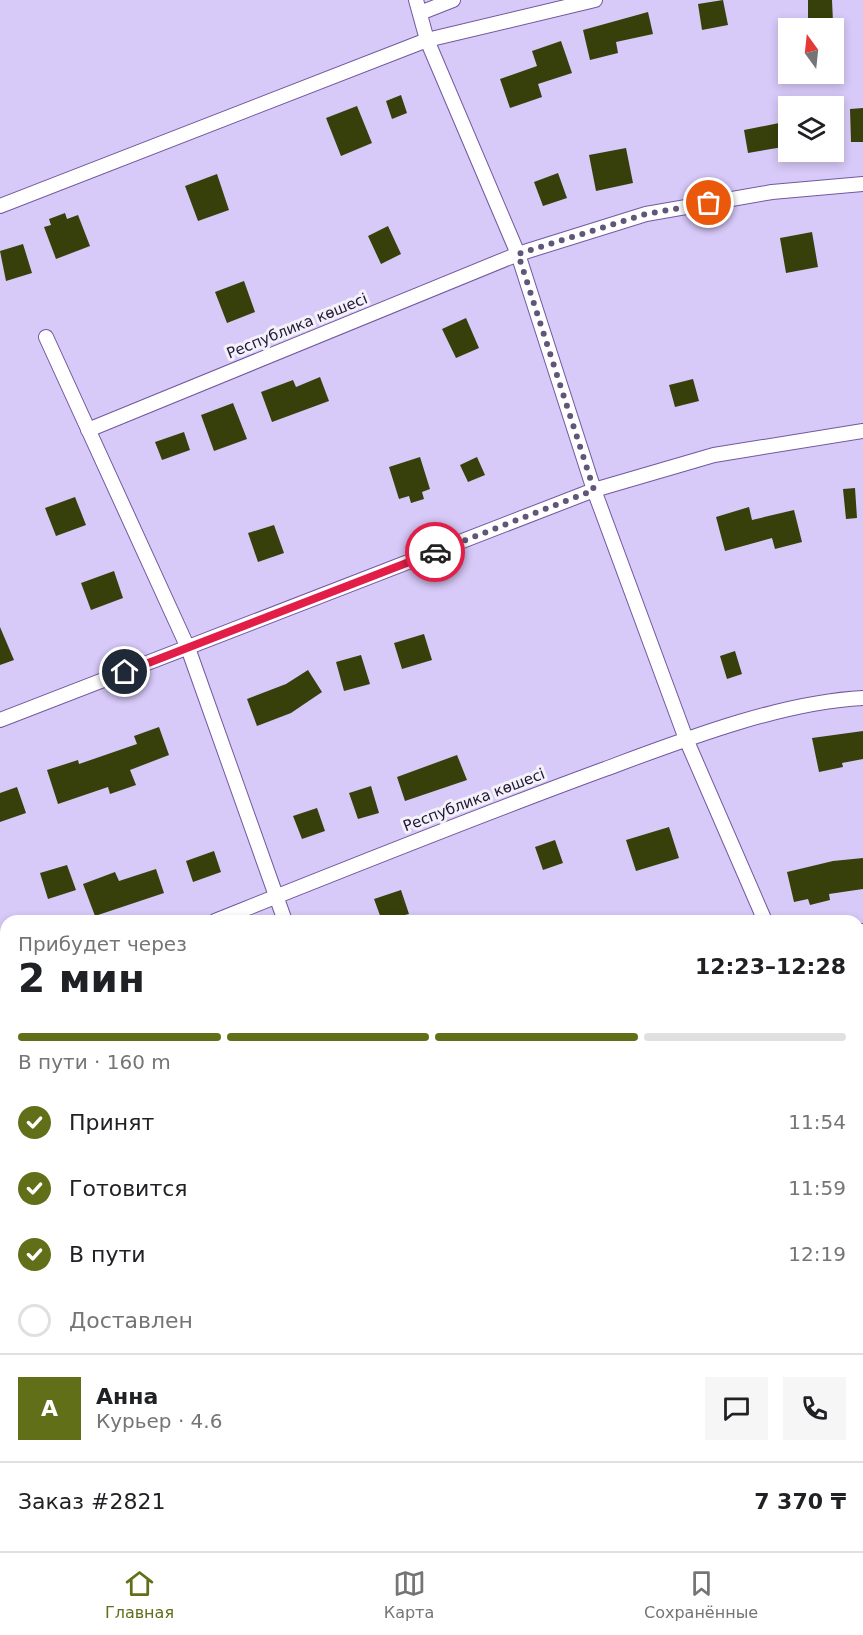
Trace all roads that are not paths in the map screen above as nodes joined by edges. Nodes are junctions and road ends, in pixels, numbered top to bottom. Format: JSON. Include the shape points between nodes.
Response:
{"nodes":[{"id":1,"x":453,"y":0,"type":"edge"},
{"id":2,"x":595,"y":0,"type":"edge"},
{"id":3,"x":418,"y":7,"type":"edge"},
{"id":4,"x":427,"y":40,"type":"junction"},
{"id":5,"x":863,"y":184,"type":"edge"},
{"id":6,"x":0,"y":206,"type":"edge"},
{"id":7,"x":518,"y":254,"type":"junction"},
{"id":8,"x":46,"y":337,"type":"dead end"},
{"id":9,"x":88,"y":430,"type":"junction"},
{"id":10,"x":863,"y":431,"type":"edge"},
{"id":11,"x":594,"y":490,"type":"junction"},
{"id":12,"x":188,"y":648,"type":"junction"},
{"id":13,"x":863,"y":698,"type":"edge"},
{"id":14,"x":0,"y":720,"type":"edge"},
{"id":15,"x":686,"y":739,"type":"junction"},
{"id":16,"x":276,"y":896,"type":"junction"},
{"id":17,"x":230,"y":915,"type":"edge"},
{"id":18,"x":283,"y":915,"type":"edge"},
{"id":19,"x":762,"y":915,"type":"edge"}],
"edges":[{"from":1,"to":3,"type":"street"},
{"from":2,"to":4,"type":"street"},
{"from":3,"to":4,"type":"street"},
{"from":4,"to":6,"type":"street"},
{"from":4,"to":7,"type":"street"},
{"from":5,"to":7,"type":"street","name":"Республика көшесі","via":[[772,192],[646,214]]},
{"from":7,"to":9,"type":"street","name":"Республика көшесі"},
{"from":7,"to":11,"type":"street"},
{"from":8,"to":9,"type":"street"},
{"from":9,"to":12,"type":"street"},
{"from":10,"to":11,"type":"street","via":[[714,455]]},
{"from":11,"to":12,"type":"street"},
{"from":11,"to":15,"type":"street"},
{"from":12,"to":14,"type":"street"},
{"from":12,"to":16,"type":"street"},
{"from":13,"to":15,"type":"street","name":"Республика көшесі","via":[[824,699]]},
{"from":15,"to":16,"type":"street","name":"Республика көшесі","via":[[444,828]]},
{"from":15,"to":19,"type":"street"},
{"from":16,"to":17,"type":"street","name":"Республика көшесі"},
{"from":16,"to":18,"type":"street"}]}
